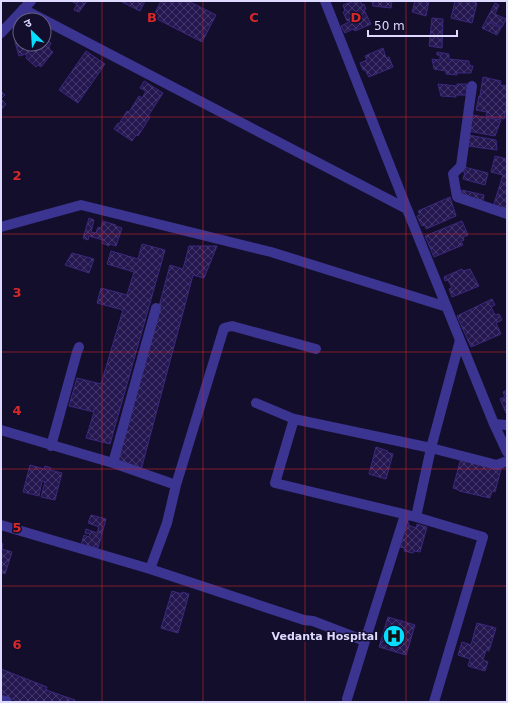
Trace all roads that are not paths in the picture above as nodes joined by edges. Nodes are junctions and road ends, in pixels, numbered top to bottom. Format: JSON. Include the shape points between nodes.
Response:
{"nodes":[{"id":1,"x":31,"y":1,"type":"edge"},
{"id":2,"x":325,"y":1,"type":"edge"},
{"id":3,"x":23,"y":9,"type":"junction"},
{"id":4,"x":1,"y":33,"type":"edge"},
{"id":5,"x":472,"y":86,"type":"dead end"},
{"id":6,"x":407,"y":209,"type":"junction"},
{"id":7,"x":507,"y":214,"type":"edge"},
{"id":8,"x":1,"y":227,"type":"edge"},
{"id":9,"x":447,"y":307,"type":"junction"},
{"id":10,"x":156,"y":308,"type":"dead end"},
{"id":11,"x":460,"y":340,"type":"junction"},
{"id":12,"x":79,"y":347,"type":"dead end"},
{"id":13,"x":316,"y":349,"type":"dead end"},
{"id":14,"x":256,"y":403,"type":"dead end"},
{"id":15,"x":294,"y":419,"type":"junction"},
{"id":16,"x":494,"y":424,"type":"junction"},
{"id":17,"x":507,"y":425,"type":"edge"},
{"id":18,"x":1,"y":430,"type":"edge"},
{"id":19,"x":51,"y":446,"type":"junction"},
{"id":20,"x":431,"y":448,"type":"junction"},
{"id":21,"x":507,"y":452,"type":"edge"},
{"id":22,"x":507,"y":461,"type":"edge"},
{"id":23,"x":113,"y":463,"type":"junction"},
{"id":24,"x":176,"y":485,"type":"junction"},
{"id":25,"x":411,"y":516,"type":"junction"},
{"id":26,"x":1,"y":525,"type":"edge"},
{"id":27,"x":150,"y":569,"type":"junction"},
{"id":28,"x":365,"y":641,"type":"junction"},
{"id":29,"x":347,"y":699,"type":"dead end"},
{"id":30,"x":1,"y":700,"type":"edge"},
{"id":31,"x":7,"y":702,"type":"edge"},
{"id":32,"x":434,"y":702,"type":"edge"}],
"edges":[{"from":1,"to":3,"type":"street"},
{"from":2,"to":6,"type":"street"},
{"from":3,"to":4,"type":"street"},
{"from":3,"to":6,"type":"street"},
{"from":5,"to":7,"type":"street","via":[[461,166],[453,174],[457,197]]},
{"from":6,"to":9,"type":"street"},
{"from":8,"to":9,"type":"street","via":[[81,205],[271,252]]},
{"from":9,"to":11,"type":"street"},
{"from":10,"to":23,"type":"street"},
{"from":11,"to":16,"type":"street"},
{"from":11,"to":20,"type":"street"},
{"from":12,"to":19,"type":"street"},
{"from":13,"to":24,"type":"street","via":[[232,326],[224,328]]},
{"from":14,"to":15,"type":"street"},
{"from":15,"to":20,"type":"street"},
{"from":15,"to":25,"type":"street","via":[[275,484]]},
{"from":16,"to":17,"type":"street"},
{"from":16,"to":21,"type":"street"},
{"from":18,"to":19,"type":"street"},
{"from":19,"to":23,"type":"street"},
{"from":20,"to":22,"type":"street","via":[[497,465]]},
{"from":20,"to":25,"type":"street"},
{"from":23,"to":24,"type":"street"},
{"from":24,"to":27,"type":"street","via":[[168,523]]},
{"from":25,"to":28,"type":"street"},
{"from":25,"to":32,"type":"street","via":[[483,538]]},
{"from":26,"to":27,"type":"street"},
{"from":27,"to":28,"type":"street","via":[[313,621]]},
{"from":28,"to":29,"type":"street"},
{"from":30,"to":31,"type":"street"}]}
